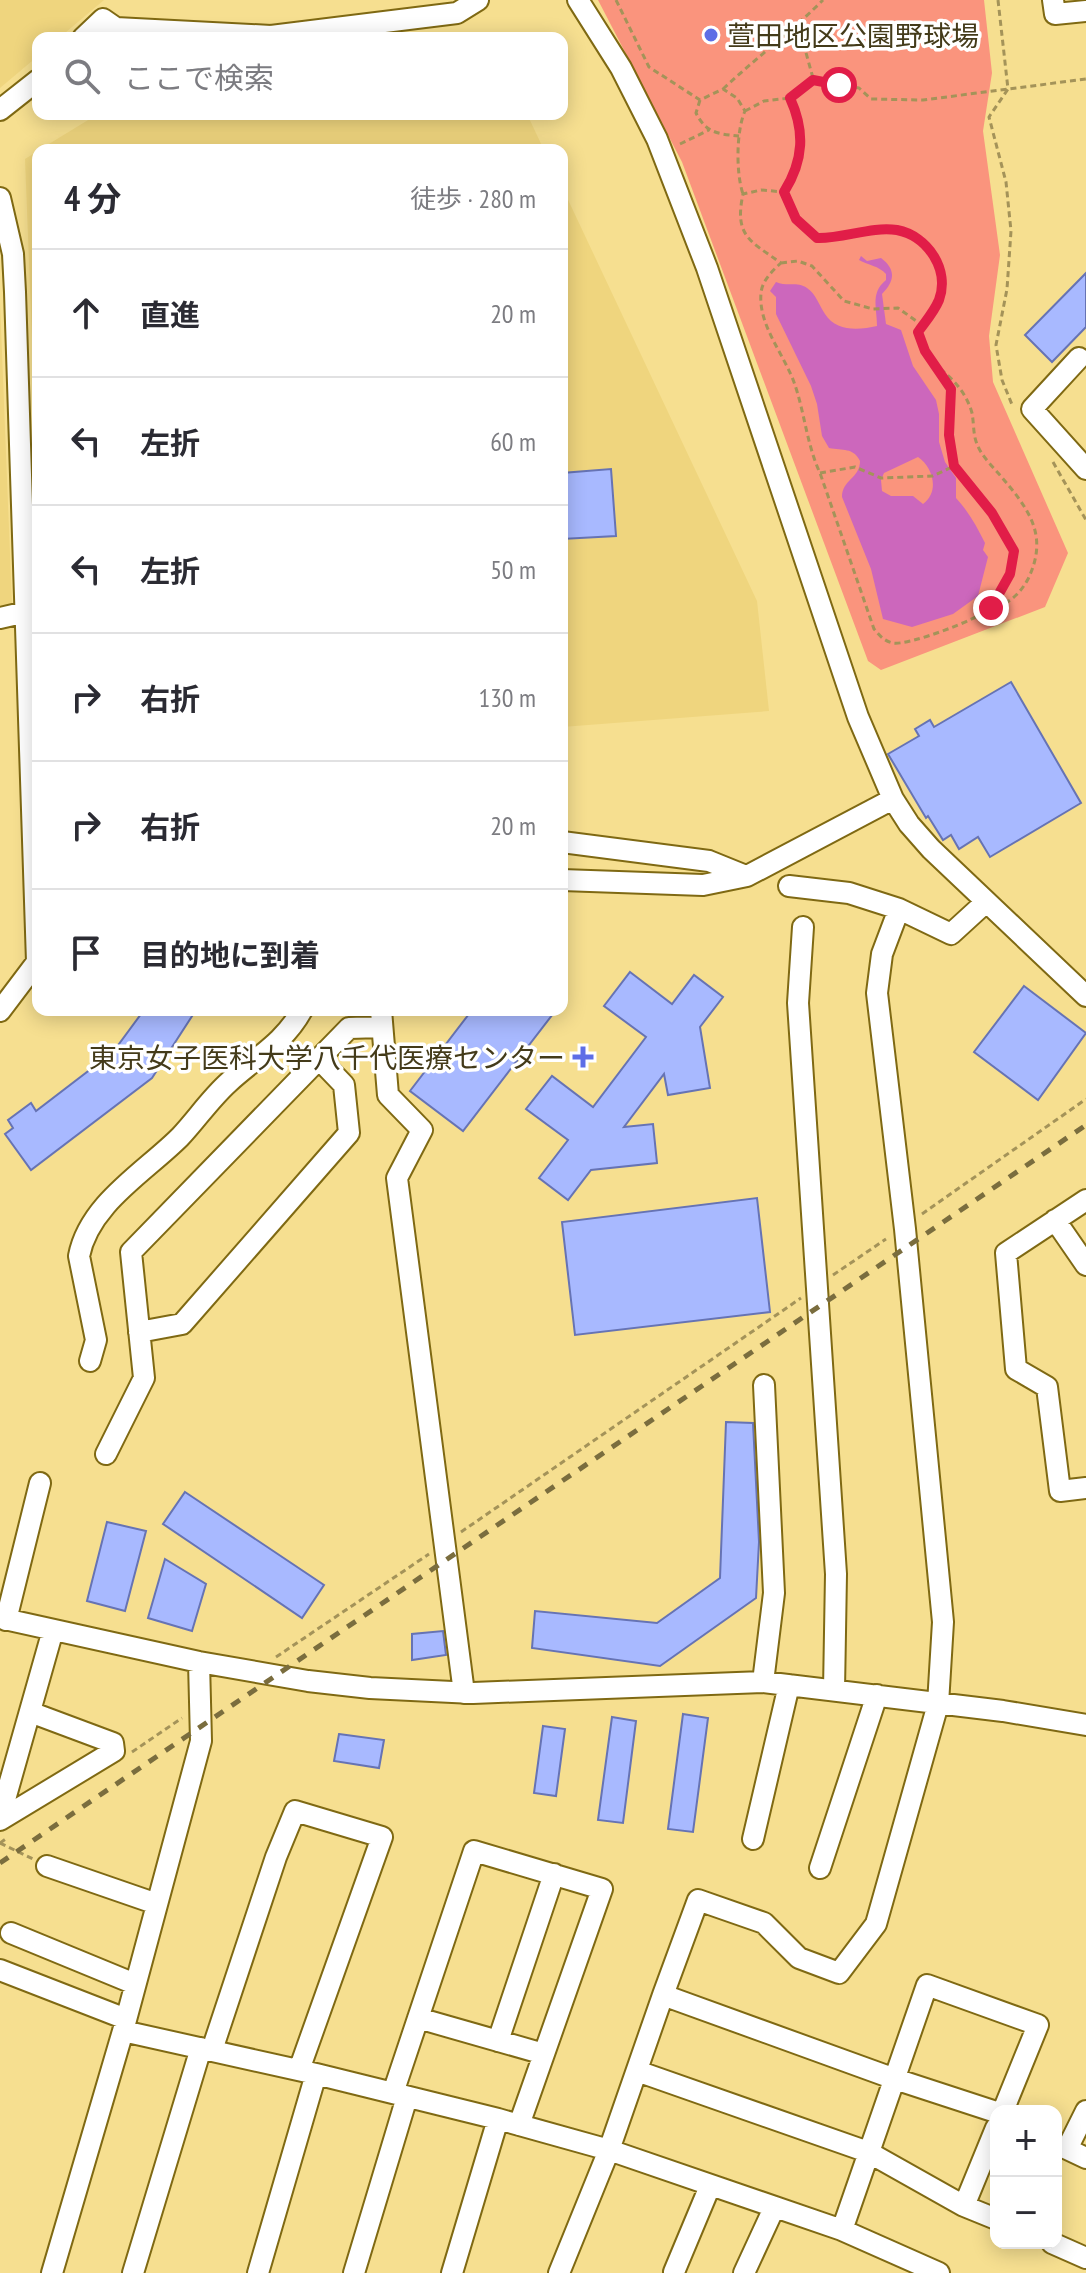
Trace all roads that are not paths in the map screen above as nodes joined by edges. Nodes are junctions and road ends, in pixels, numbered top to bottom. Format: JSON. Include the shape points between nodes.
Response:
{"nodes":[{"id":1,"x":478,"y":0,"type":"edge"},
{"id":2,"x":578,"y":0,"type":"edge"},
{"id":3,"x":1053,"y":0,"type":"edge"},
{"id":4,"x":1086,"y":11,"type":"edge"},
{"id":5,"x":89,"y":32,"type":"edge"},
{"id":6,"x":194,"y":32,"type":"edge"},
{"id":7,"x":303,"y":32,"type":"edge"},
{"id":8,"x":32,"y":85,"type":"edge"},
{"id":9,"x":0,"y":110,"type":"edge"},
{"id":10,"x":0,"y":198,"type":"edge"},
{"id":11,"x":1079,"y":358,"type":"dead end"},
{"id":12,"x":1086,"y":469,"type":"edge"},
{"id":13,"x":26,"y":612,"type":"junction"},
{"id":14,"x":0,"y":618,"type":"edge"},
{"id":15,"x":893,"y":799,"type":"junction"},
{"id":16,"x":32,"y":803,"type":"edge"},
{"id":17,"x":568,"y":843,"type":"edge"},
{"id":18,"x":747,"y":876,"type":"junction"},
{"id":19,"x":568,"y":880,"type":"edge"},
{"id":20,"x":789,"y":886,"type":"dead end"},
{"id":21,"x":986,"y":902,"type":"junction"},
{"id":22,"x":899,"y":909,"type":"junction"},
{"id":23,"x":803,"y":927,"type":"dead end"},
{"id":24,"x":32,"y":969,"type":"edge"},
{"id":25,"x":1086,"y":996,"type":"edge"},
{"id":26,"x":0,"y":1011,"type":"edge"},
{"id":27,"x":298,"y":1016,"type":"edge"},
{"id":28,"x":382,"y":1018,"type":"edge"},
{"id":29,"x":319,"y":1059,"type":"junction"},
{"id":30,"x":1086,"y":1200,"type":"edge"},
{"id":31,"x":1055,"y":1220,"type":"junction"},
{"id":32,"x":1086,"y":1265,"type":"edge"},
{"id":33,"x":139,"y":1332,"type":"junction"},
{"id":34,"x":90,"y":1361,"type":"dead end"},
{"id":35,"x":764,"y":1385,"type":"dead end"},
{"id":36,"x":106,"y":1454,"type":"dead end"},
{"id":37,"x":40,"y":1483,"type":"dead end"},
{"id":38,"x":1086,"y":1488,"type":"edge"},
{"id":39,"x":3,"y":1619,"type":"edge"},
{"id":40,"x":53,"y":1630,"type":"junction"},
{"id":41,"x":199,"y":1662,"type":"junction"},
{"id":42,"x":763,"y":1682,"type":"junction"},
{"id":43,"x":789,"y":1685,"type":"junction"},
{"id":44,"x":834,"y":1690,"type":"junction"},
{"id":45,"x":464,"y":1693,"type":"junction"},
{"id":46,"x":877,"y":1695,"type":"junction"},
{"id":47,"x":938,"y":1704,"type":"junction"},
{"id":48,"x":30,"y":1712,"type":"junction"},
{"id":49,"x":1086,"y":1725,"type":"edge"},
{"id":50,"x":4,"y":1824,"type":"edge"},
{"id":51,"x":753,"y":1839,"type":"dead end"},
{"id":52,"x":47,"y":1866,"type":"road end"},
{"id":53,"x":820,"y":1868,"type":"dead end"},
{"id":54,"x":554,"y":1874,"type":"junction"},
{"id":55,"x":157,"y":1904,"type":"junction"},
{"id":56,"x":11,"y":1933,"type":"dead end"},
{"id":57,"x":0,"y":1970,"type":"edge"},
{"id":58,"x":135,"y":1984,"type":"junction"},
{"id":59,"x":663,"y":1995,"type":"junction"},
{"id":60,"x":418,"y":2018,"type":"junction"},
{"id":61,"x":124,"y":2025,"type":"junction"},
{"id":62,"x":498,"y":2041,"type":"junction"},
{"id":63,"x":206,"y":2049,"type":"junction"},
{"id":64,"x":544,"y":2054,"type":"junction"},
{"id":65,"x":637,"y":2071,"type":"junction"},
{"id":66,"x":308,"y":2072,"type":"junction"},
{"id":67,"x":895,"y":2079,"type":"junction"},
{"id":68,"x":400,"y":2095,"type":"junction"},
{"id":69,"x":1005,"y":2105,"type":"edge"},
{"id":70,"x":990,"y":2110,"type":"edge"},
{"id":71,"x":1086,"y":2111,"type":"edge"},
{"id":72,"x":498,"y":2119,"type":"junction"},
{"id":73,"x":519,"y":2125,"type":"junction"},
{"id":74,"x":990,"y":2143,"type":"edge"},
{"id":75,"x":609,"y":2150,"type":"junction"},
{"id":76,"x":868,"y":2152,"type":"junction"},
{"id":77,"x":1086,"y":2158,"type":"edge"},
{"id":78,"x":710,"y":2186,"type":"junction"},
{"id":79,"x":964,"y":2206,"type":"junction"},
{"id":80,"x":774,"y":2208,"type":"junction"},
{"id":81,"x":990,"y":2217,"type":"edge"},
{"id":82,"x":842,"y":2230,"type":"junction"},
{"id":83,"x":1062,"y":2247,"type":"edge"},
{"id":84,"x":1086,"y":2258,"type":"edge"},
{"id":85,"x":930,"y":2271,"type":"edge"},
{"id":86,"x":674,"y":2272,"type":"edge"},
{"id":87,"x":52,"y":2273,"type":"edge"},
{"id":88,"x":133,"y":2273,"type":"edge"},
{"id":89,"x":258,"y":2273,"type":"edge"},
{"id":90,"x":354,"y":2273,"type":"edge"},
{"id":91,"x":452,"y":2273,"type":"edge"},
{"id":92,"x":559,"y":2273,"type":"edge"},
{"id":93,"x":744,"y":2273,"type":"edge"}],
"edges":[{"from":1,"to":7,"type":"street","via":[[457,13]]},
{"from":2,"to":15,"type":"street","via":[[657,139],[707,268],[858,717]]},
{"from":3,"to":4,"type":"street","via":[[1055,14]]},
{"from":5,"to":6,"type":"street","via":[[103,19],[116,28]]},
{"from":8,"to":9,"type":"street"},
{"from":10,"to":13,"type":"street","via":[[15,280]]},
{"from":11,"to":12,"type":"street","via":[[1032,409]]},
{"from":13,"to":14,"type":"street"},
{"from":13,"to":16,"type":"street"},
{"from":15,"to":18,"type":"street"},
{"from":15,"to":21,"type":"street","via":[[909,824]]},
{"from":17,"to":18,"type":"street","via":[[709,861]]},
{"from":18,"to":19,"type":"street","via":[[703,885]]},
{"from":20,"to":22,"type":"street","via":[[849,893]]},
{"from":21,"to":22,"type":"street","via":[[951,934]]},
{"from":21,"to":25,"type":"street"},
{"from":22,"to":47,"type":"street","via":[[882,954],[877,993],[943,1622]]},
{"from":23,"to":44,"type":"street","via":[[798,1003],[836,1574]]},
{"from":24,"to":26,"type":"street"},
{"from":27,"to":34,"type":"street","via":[[285,1035],[230,1081],[91,1225],[79,1256],[96,1340]]},
{"from":28,"to":29,"type":"street","via":[[349,1028]]},
{"from":28,"to":45,"type":"street","via":[[388,1095],[422,1130],[397,1178]]},
{"from":29,"to":33,"type":"street","via":[[131,1252]]},
{"from":29,"to":33,"type":"street","via":[[344,1085],[349,1133],[182,1324]]},
{"from":30,"to":31,"type":"street"},
{"from":31,"to":32,"type":"street"},
{"from":31,"to":38,"type":"street","via":[[1006,1253],[1016,1369],[1047,1387],[1060,1491]]},
{"from":33,"to":36,"type":"street","via":[[144,1378]]},
{"from":35,"to":42,"type":"street","via":[[774,1593]]},
{"from":37,"to":39,"type":"street"},
{"from":39,"to":40,"type":"street"},
{"from":40,"to":41,"type":"street"},
{"from":40,"to":48,"type":"street"},
{"from":41,"to":45,"type":"street","via":[[370,1688]]},
{"from":41,"to":55,"type":"street","via":[[201,1741]]},
{"from":42,"to":43,"type":"street"},
{"from":42,"to":45,"type":"street"},
{"from":43,"to":44,"type":"street"},
{"from":43,"to":51,"type":"street"},
{"from":44,"to":46,"type":"street"},
{"from":46,"to":47,"type":"street"},
{"from":46,"to":53,"type":"street"},
{"from":47,"to":49,"type":"street"},
{"from":47,"to":59,"type":"street","via":[[876,1924],[839,1973],[799,1958],[764,1923],[698,1900]]},
{"from":48,"to":50,"type":"street"},
{"from":48,"to":50,"type":"street","via":[[113,1743],[114,1751]]},
{"from":52,"to":55,"type":"street"},
{"from":54,"to":60,"type":"street","via":[[474,1851]]},
{"from":54,"to":62,"type":"street"},
{"from":54,"to":64,"type":"street","via":[[602,1889]]},
{"from":55,"to":58,"type":"street"},
{"from":56,"to":58,"type":"street"},
{"from":57,"to":61,"type":"street"},
{"from":58,"to":61,"type":"street"},
{"from":59,"to":65,"type":"street"},
{"from":59,"to":67,"type":"street"},
{"from":60,"to":62,"type":"street"},
{"from":60,"to":68,"type":"street"},
{"from":61,"to":63,"type":"street"},
{"from":61,"to":87,"type":"street"},
{"from":62,"to":64,"type":"street"},
{"from":63,"to":66,"type":"street"},
{"from":63,"to":66,"type":"street","via":[[295,1811],[382,1837]]},
{"from":63,"to":88,"type":"street"},
{"from":64,"to":73,"type":"street"},
{"from":65,"to":75,"type":"street"},
{"from":65,"to":76,"type":"street"},
{"from":66,"to":68,"type":"street"},
{"from":66,"to":89,"type":"street"},
{"from":67,"to":69,"type":"street","via":[[927,1985],[1038,2025]]},
{"from":67,"to":70,"type":"street"},
{"from":67,"to":76,"type":"street"},
{"from":68,"to":72,"type":"street"},
{"from":68,"to":90,"type":"street"},
{"from":71,"to":77,"type":"street","via":[[1067,2149]]},
{"from":72,"to":73,"type":"street"},
{"from":72,"to":91,"type":"street"},
{"from":73,"to":75,"type":"street"},
{"from":74,"to":79,"type":"street"},
{"from":75,"to":78,"type":"street"},
{"from":75,"to":92,"type":"street"},
{"from":76,"to":79,"type":"street"},
{"from":76,"to":82,"type":"street"},
{"from":78,"to":80,"type":"street"},
{"from":78,"to":86,"type":"street"},
{"from":79,"to":81,"type":"street"},
{"from":80,"to":82,"type":"street"},
{"from":80,"to":93,"type":"street"},
{"from":82,"to":85,"type":"street"},
{"from":83,"to":84,"type":"street"}]}
